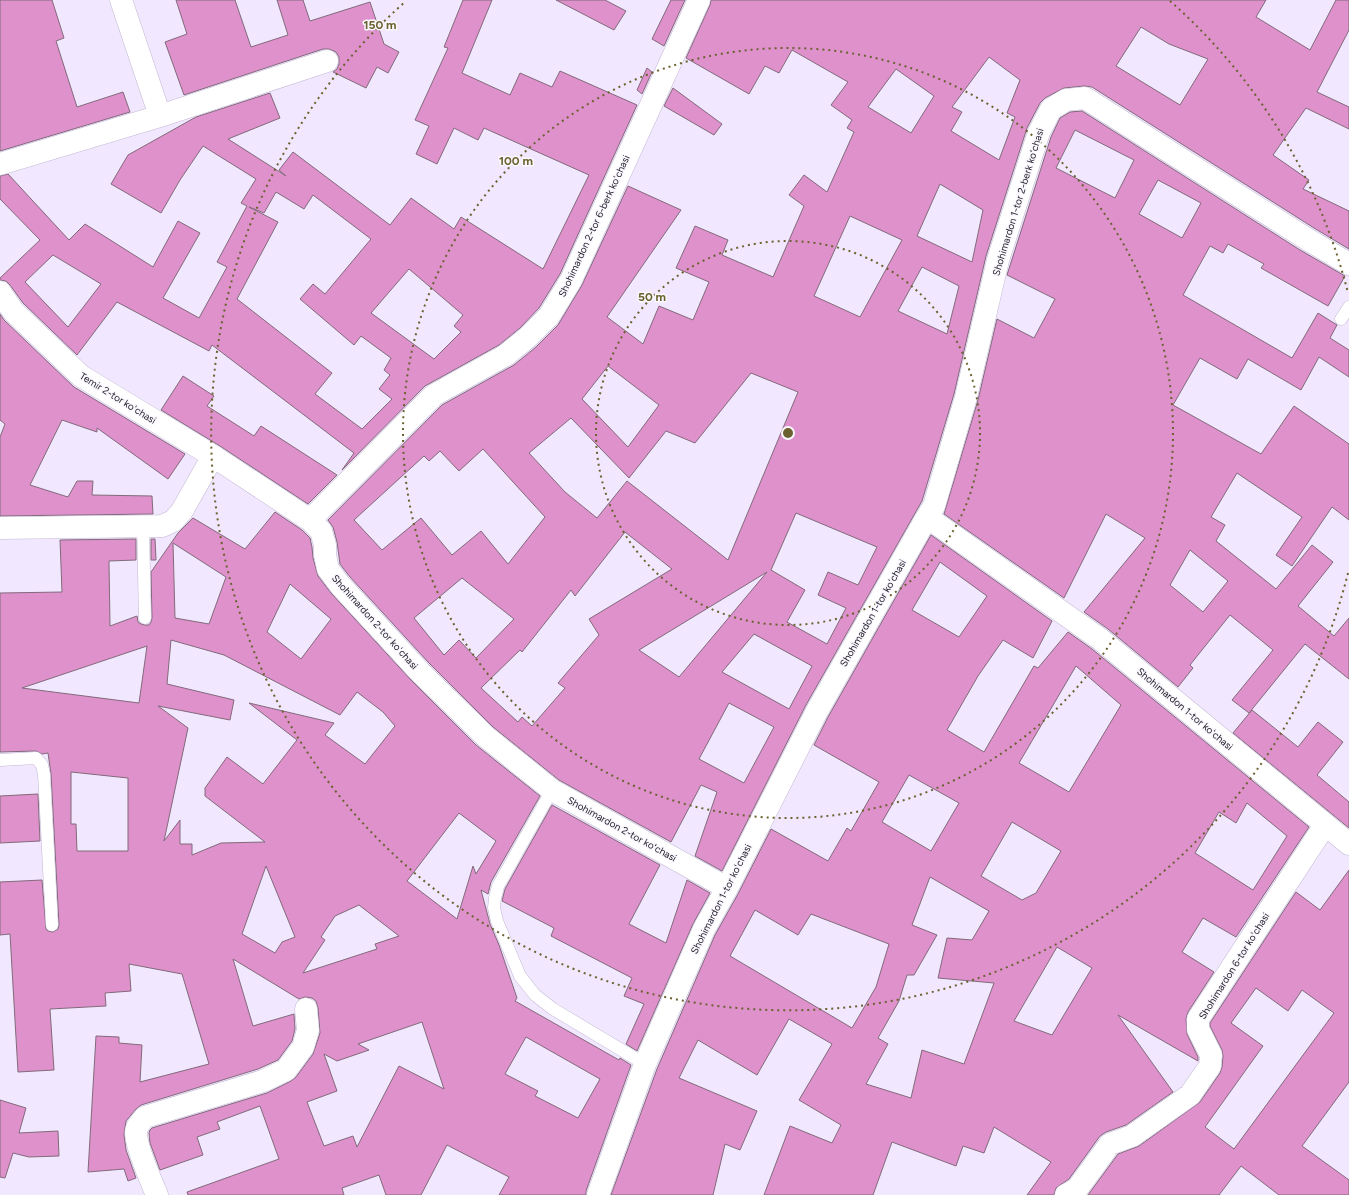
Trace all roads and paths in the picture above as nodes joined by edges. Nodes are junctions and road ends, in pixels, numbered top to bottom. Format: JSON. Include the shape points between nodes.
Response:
{"nodes":[{"id":1,"x":121,"y":0,"type":"edge"},
{"id":2,"x":699,"y":0,"type":"edge"},
{"id":3,"x":327,"y":61,"type":"dead end"},
{"id":4,"x":160,"y":116,"type":"junction"},
{"id":5,"x":0,"y":164,"type":"edge"},
{"id":6,"x":1349,"y":264,"type":"edge"},
{"id":7,"x":0,"y":292,"type":"edge"},
{"id":8,"x":1349,"y":306,"type":"edge"},
{"id":9,"x":1341,"y":319,"type":"dead end"},
{"id":10,"x":213,"y":456,"type":"junction"},
{"id":11,"x":927,"y":517,"type":"junction"},
{"id":12,"x":310,"y":520,"type":"junction"},
{"id":13,"x":143,"y":527,"type":"junction"},
{"id":14,"x":0,"y":528,"type":"edge"},
{"id":15,"x":145,"y":618,"type":"dead end"},
{"id":16,"x":0,"y":760,"type":"edge"},
{"id":17,"x":552,"y":790,"type":"junction"},
{"id":18,"x":1325,"y":825,"type":"junction"},
{"id":19,"x":1349,"y":844,"type":"edge"},
{"id":20,"x":727,"y":888,"type":"junction"},
{"id":21,"x":52,"y":925,"type":"dead end"},
{"id":22,"x":306,"y":1009,"type":"dead end"},
{"id":23,"x":645,"y":1064,"type":"junction"},
{"id":24,"x":157,"y":1195,"type":"edge"},
{"id":25,"x":598,"y":1195,"type":"edge"},
{"id":26,"x":1066,"y":1195,"type":"edge"}],
"edges":[{"from":1,"to":4,"type":"street"},
{"from":2,"to":12,"type":"street","name":"Shohimardon 2-tor 6-berk koʻchasi","via":[[571,280],[549,316],[506,355],[434,395]]},
{"from":3,"to":4,"type":"street"},
{"from":4,"to":5,"type":"street"},
{"from":6,"to":11,"type":"street","name":"Shohimardon 1-tor 2-berk koʻchasi","via":[[1085,98],[1066,100],[1050,109],[1039,132],[998,260],[966,397],[934,506]]},
{"from":7,"to":10,"type":"street","name":"Temir 2-tor koʻchasi","via":[[13,311],[81,376]]},
{"from":8,"to":9,"type":"lane"},
{"from":10,"to":12,"type":"street","name":"Shohimardon 2-tor koʻchasi"},
{"from":10,"to":13,"type":"street","via":[[182,511],[162,526]]},
{"from":11,"to":18,"type":"street","name":"Shohimardon 1-tor koʻchasi","via":[[1100,639]]},
{"from":11,"to":20,"type":"street","name":"Shohimardon 1-tor koʻchasi","via":[[817,711]]},
{"from":12,"to":17,"type":"street","name":"Shohimardon 2-tor koʻchasi","via":[[321,531],[328,570],[340,585],[419,671],[486,736]]},
{"from":13,"to":14,"type":"street"},
{"from":13,"to":15,"type":"lane"},
{"from":16,"to":21,"type":"lane","via":[[36,758],[42,765]]},
{"from":17,"to":20,"type":"street","name":"Shohimardon 2-tor koʻchasi"},
{"from":17,"to":23,"type":"lane","via":[[498,886],[494,908],[497,921],[520,976],[535,995],[553,1009]]},
{"from":18,"to":19,"type":"street","name":"Shohimardon 1-tor koʻchasi"},
{"from":18,"to":26,"type":"street","name":"Shohimardon 6-tor koʻchasi","via":[[1198,1019],[1198,1029],[1211,1055],[1210,1066],[1190,1095],[1132,1136],[1110,1144],[1077,1189]]},
{"from":20,"to":23,"type":"street","name":"Shohimardon 1-tor koʻchasi","via":[[704,929]]},
{"from":22,"to":24,"type":"street","via":[[308,1030],[304,1047],[286,1070],[263,1081],[145,1117],[139,1124],[136,1132],[138,1145]]},
{"from":23,"to":25,"type":"street","name":"Shohimardon 1-tor koʻchasi"}]}
